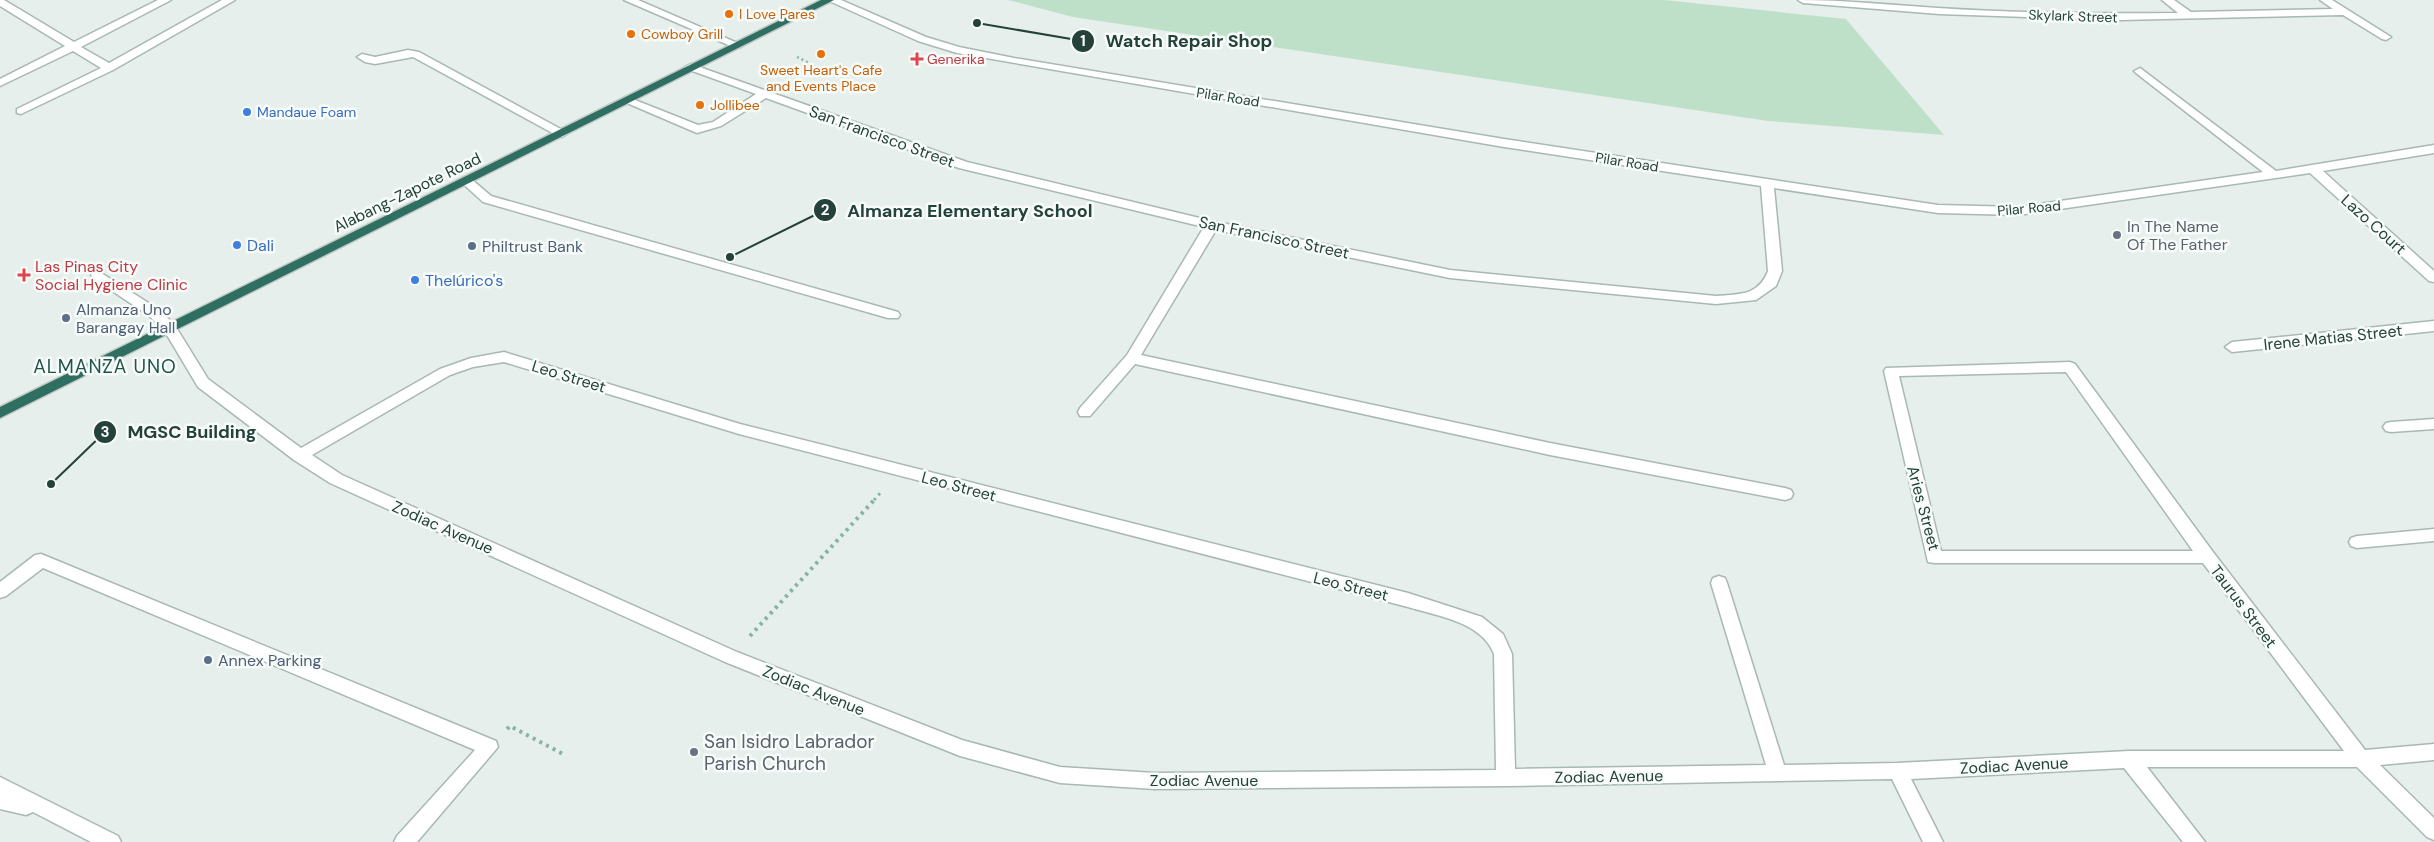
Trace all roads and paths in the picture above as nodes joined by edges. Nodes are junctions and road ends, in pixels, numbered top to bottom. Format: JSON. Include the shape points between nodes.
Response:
{"nodes":[{"id":1,"x":166,"y":0,"type":"edge"},
{"id":2,"x":230,"y":0,"type":"edge"},
{"id":3,"x":628,"y":0,"type":"edge"},
{"id":4,"x":830,"y":0,"type":"edge"},
{"id":5,"x":1803,"y":0,"type":"edge"},
{"id":6,"x":2167,"y":0,"type":"edge"},
{"id":7,"x":2325,"y":0,"type":"edge"},
{"id":8,"x":0,"y":2,"type":"edge"},
{"id":9,"x":2343,"y":12,"type":"junction"},
{"id":10,"x":2189,"y":16,"type":"junction"},
{"id":11,"x":2386,"y":36,"type":"dead end"},
{"id":12,"x":737,"y":45,"type":"junction"},
{"id":13,"x":75,"y":47,"type":"junction"},
{"id":14,"x":362,"y":56,"type":"dead end"},
{"id":15,"x":797,"y":57,"type":"dead end"},
{"id":16,"x":815,"y":66,"type":"dead end"},
{"id":17,"x":691,"y":67,"type":"junction"},
{"id":18,"x":109,"y":68,"type":"junction"},
{"id":19,"x":2140,"y":71,"type":"dead end"},
{"id":20,"x":0,"y":83,"type":"edge"},
{"id":21,"x":764,"y":94,"type":"junction"},
{"id":22,"x":626,"y":100,"type":"junction"},
{"id":23,"x":21,"y":111,"type":"dead end"},
{"id":24,"x":562,"y":133,"type":"junction"},
{"id":25,"x":2434,"y":149,"type":"edge"},
{"id":26,"x":2313,"y":169,"type":"junction"},
{"id":27,"x":2274,"y":175,"type":"junction"},
{"id":28,"x":466,"y":181,"type":"junction"},
{"id":29,"x":1767,"y":183,"type":"junction"},
{"id":30,"x":1212,"y":225,"type":"junction"},
{"id":31,"x":98,"y":275,"type":"dead end"},
{"id":32,"x":2434,"y":278,"type":"edge"},
{"id":33,"x":893,"y":315,"type":"dead end"},
{"id":34,"x":2434,"y":326,"type":"edge"},
{"id":35,"x":170,"y":327,"type":"junction"},
{"id":36,"x":2232,"y":347,"type":"dead end"},
{"id":37,"x":1132,"y":358,"type":"junction"},
{"id":38,"x":2070,"y":367,"type":"joint"},
{"id":39,"x":1085,"y":412,"type":"dead end"},
{"id":40,"x":0,"y":413,"type":"edge"},
{"id":41,"x":2434,"y":424,"type":"edge"},
{"id":42,"x":2391,"y":427,"type":"dead end"},
{"id":43,"x":298,"y":456,"type":"junction"},
{"id":44,"x":901,"y":470,"type":"junction"},
{"id":45,"x":1786,"y":494,"type":"dead end"},
{"id":46,"x":2434,"y":535,"type":"edge"},
{"id":47,"x":2357,"y":542,"type":"dead end"},
{"id":48,"x":2207,"y":557,"type":"junction"},
{"id":49,"x":1719,"y":583,"type":"dead end"},
{"id":50,"x":0,"y":591,"type":"edge"},
{"id":51,"x":731,"y":657,"type":"junction"},
{"id":52,"x":489,"y":747,"type":"junction"},
{"id":53,"x":2434,"y":752,"type":"edge"},
{"id":54,"x":565,"y":754,"type":"dead end"},
{"id":55,"x":2128,"y":759,"type":"junction"},
{"id":56,"x":2361,"y":759,"type":"junction"},
{"id":57,"x":1897,"y":771,"type":"junction"},
{"id":58,"x":1778,"y":774,"type":"junction"},
{"id":59,"x":1506,"y":778,"type":"junction"},
{"id":60,"x":0,"y":786,"type":"edge"},
{"id":61,"x":0,"y":800,"type":"edge"},
{"id":62,"x":54,"y":813,"type":"junction"},
{"id":63,"x":2434,"y":831,"type":"edge"},
{"id":64,"x":112,"y":842,"type":"edge"},
{"id":65,"x":404,"y":842,"type":"edge"},
{"id":66,"x":1933,"y":842,"type":"edge"},
{"id":67,"x":2195,"y":842,"type":"edge"}],
"edges":[{"from":1,"to":13,"type":"street"},
{"from":2,"to":18,"type":"street"},
{"from":3,"to":12,"type":"street"},
{"from":4,"to":12,"type":"highway","name":"Alabang-Zapote Road"},
{"from":4,"to":29,"type":"street","name":"Pilar Road","via":[[922,39],[957,50],[1504,143]]},
{"from":5,"to":10,"type":"street","name":"Skylark Street","via":[[1939,11]]},
{"from":6,"to":10,"type":"street"},
{"from":7,"to":9,"type":"street"},
{"from":8,"to":13,"type":"street"},
{"from":9,"to":10,"type":"street","name":"Skylark Street"},
{"from":9,"to":11,"type":"street"},
{"from":12,"to":17,"type":"highway","name":"Alabang-Zapote Road"},
{"from":13,"to":18,"type":"street"},
{"from":13,"to":20,"type":"street"},
{"from":14,"to":24,"type":"street","via":[[373,61],[415,54]]},
{"from":15,"to":16,"type":"path"},
{"from":17,"to":21,"type":"street","name":"San Francisco Street"},
{"from":17,"to":22,"type":"highway","name":"Alabang-Zapote Road"},
{"from":18,"to":23,"type":"street"},
{"from":19,"to":27,"type":"street"},
{"from":21,"to":22,"type":"street","via":[[717,124],[702,129],[692,128]]},
{"from":21,"to":30,"type":"street","name":"San Francisco Street","via":[[963,165]]},
{"from":22,"to":24,"type":"highway","name":"Alabang-Zapote Road"},
{"from":24,"to":28,"type":"highway","name":"Alabang-Zapote Road"},
{"from":25,"to":26,"type":"street","name":"Pilar Road"},
{"from":26,"to":27,"type":"street","name":"Pilar Road"},
{"from":26,"to":32,"type":"street","name":"Lazo Court"},
{"from":27,"to":29,"type":"street","name":"Pilar Road","via":[[2018,211],[1938,209]]},
{"from":28,"to":33,"type":"street","via":[[486,199]]},
{"from":28,"to":35,"type":"highway","name":"Alabang-Zapote Road"},
{"from":29,"to":30,"type":"street","name":"San Francisco Street","via":[[1775,271],[1769,286],[1751,297],[1734,299],[1716,300],[1450,274]]},
{"from":30,"to":37,"type":"street"},
{"from":31,"to":35,"type":"street","name":"Zodiac Avenue"},
{"from":34,"to":36,"type":"street","name":"Irene Matias Street"},
{"from":35,"to":40,"type":"highway","name":"Alabang-Zapote Road"},
{"from":35,"to":43,"type":"street","name":"Zodiac Avenue","via":[[203,383]]},
{"from":37,"to":39,"type":"street"},
{"from":37,"to":45,"type":"street","via":[[1550,449]]},
{"from":38,"to":48,"type":"street","name":"Taurus Street"},
{"from":38,"to":48,"type":"street","name":"Aries Street","via":[[1891,371],[1934,557]]},
{"from":41,"to":42,"type":"street"},
{"from":43,"to":44,"type":"street","name":"Leo Street","via":[[445,372],[504,357],[738,429]]},
{"from":43,"to":51,"type":"street","name":"Zodiac Avenue","via":[[336,479]]},
{"from":44,"to":51,"type":"path"},
{"from":44,"to":59,"type":"street","name":"Leo Street","via":[[1408,600],[1476,622],[1497,639],[1503,654]]},
{"from":46,"to":47,"type":"street"},
{"from":48,"to":56,"type":"street","name":"Taurus Street"},
{"from":49,"to":58,"type":"street"},
{"from":50,"to":52,"type":"street","via":[[41,560]]},
{"from":51,"to":59,"type":"street","name":"Zodiac Avenue","via":[[960,748],[1060,775],[1155,781]]},
{"from":52,"to":54,"type":"path","via":[[510,726]]},
{"from":52,"to":65,"type":"street"},
{"from":53,"to":56,"type":"street","name":"Zodiac Avenue"},
{"from":55,"to":56,"type":"street","name":"Zodiac Avenue"},
{"from":55,"to":57,"type":"street","name":"Zodiac Avenue"},
{"from":55,"to":67,"type":"street"},
{"from":56,"to":63,"type":"street","name":"Taurus Street"},
{"from":57,"to":58,"type":"street","name":"Zodiac Avenue"},
{"from":57,"to":66,"type":"street"},
{"from":58,"to":59,"type":"street","name":"Zodiac Avenue"},
{"from":60,"to":62,"type":"street"},
{"from":61,"to":62,"type":"street"},
{"from":62,"to":64,"type":"street"}]}
